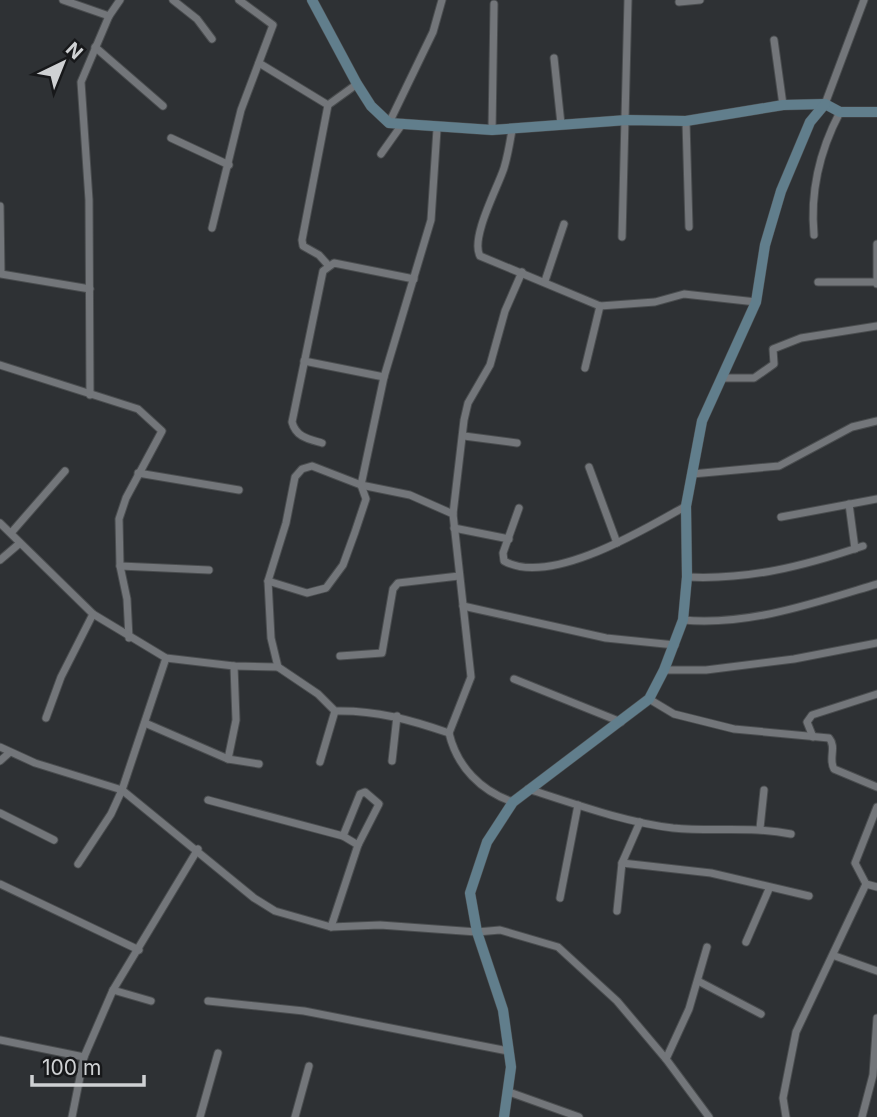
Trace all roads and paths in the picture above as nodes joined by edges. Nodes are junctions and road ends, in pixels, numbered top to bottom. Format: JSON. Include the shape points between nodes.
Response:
{"nodes":[{"id":1,"x":63,"y":0,"type":"edge"},
{"id":2,"x":120,"y":0,"type":"edge"},
{"id":3,"x":173,"y":0,"type":"edge"},
{"id":4,"x":239,"y":0,"type":"edge"},
{"id":5,"x":312,"y":0,"type":"edge"},
{"id":6,"x":442,"y":0,"type":"edge"},
{"id":7,"x":628,"y":0,"type":"edge"},
{"id":8,"x":700,"y":0,"type":"edge"},
{"id":9,"x":864,"y":0,"type":"edge"},
{"id":10,"x":679,"y":2,"type":"dead end"},
{"id":11,"x":494,"y":4,"type":"dead end"},
{"id":12,"x":109,"y":16,"type":"junction"},
{"id":13,"x":212,"y":39,"type":"dead end"},
{"id":14,"x":774,"y":40,"type":"dead end"},
{"id":15,"x":95,"y":47,"type":"junction"},
{"id":16,"x":554,"y":58,"type":"dead end"},
{"id":17,"x":259,"y":63,"type":"junction"},
{"id":18,"x":357,"y":85,"type":"junction"},
{"id":19,"x":825,"y":104,"type":"junction"},
{"id":20,"x":327,"y":105,"type":"junction"},
{"id":21,"x":163,"y":106,"type":"dead end"},
{"id":22,"x":783,"y":106,"type":"junction"},
{"id":23,"x":839,"y":111,"type":"junction"},
{"id":24,"x":877,"y":112,"type":"edge"},
{"id":25,"x":627,"y":120,"type":"junction"},
{"id":26,"x":686,"y":121,"type":"junction"},
{"id":27,"x":389,"y":123,"type":"junction"},
{"id":28,"x":403,"y":123,"type":"junction"},
{"id":29,"x":561,"y":124,"type":"junction"},
{"id":30,"x":436,"y":129,"type":"junction"},
{"id":31,"x":492,"y":130,"type":"junction"},
{"id":32,"x":512,"y":130,"type":"junction"},
{"id":33,"x":171,"y":138,"type":"dead end"},
{"id":34,"x":381,"y":154,"type":"dead end"},
{"id":35,"x":229,"y":165,"type":"junction"},
{"id":36,"x":0,"y":206,"type":"edge"},
{"id":37,"x":564,"y":224,"type":"dead end"},
{"id":38,"x":689,"y":227,"type":"dead end"},
{"id":39,"x":212,"y":228,"type":"dead end"},
{"id":40,"x":814,"y":235,"type":"dead end"},
{"id":41,"x":622,"y":237,"type":"dead end"},
{"id":42,"x":1,"y":238,"type":"edge"},
{"id":43,"x":877,"y":244,"type":"edge"},
{"id":44,"x":876,"y":262,"type":"edge"},
{"id":45,"x":328,"y":265,"type":"junction"},
{"id":46,"x":522,"y":272,"type":"junction"},
{"id":47,"x":414,"y":279,"type":"junction"},
{"id":48,"x":544,"y":281,"type":"junction"},
{"id":49,"x":818,"y":282,"type":"dead end"},
{"id":50,"x":877,"y":283,"type":"edge"},
{"id":51,"x":90,"y":289,"type":"junction"},
{"id":52,"x":756,"y":302,"type":"junction"},
{"id":53,"x":600,"y":306,"type":"junction"},
{"id":54,"x":877,"y":326,"type":"edge"},
{"id":55,"x":304,"y":360,"type":"junction"},
{"id":56,"x":0,"y":365,"type":"edge"},
{"id":57,"x":584,"y":368,"type":"dead end"},
{"id":58,"x":384,"y":377,"type":"junction"},
{"id":59,"x":721,"y":379,"type":"junction"},
{"id":60,"x":90,"y":395,"type":"junction"},
{"id":61,"x":877,"y":421,"type":"edge"},
{"id":62,"x":464,"y":436,"type":"junction"},
{"id":63,"x":322,"y":443,"type":"dead end"},
{"id":64,"x":517,"y":443,"type":"dead end"},
{"id":65,"x":589,"y":467,"type":"dead end"},
{"id":66,"x":65,"y":471,"type":"dead end"},
{"id":67,"x":138,"y":472,"type":"junction"},
{"id":68,"x":691,"y":474,"type":"junction"},
{"id":69,"x":361,"y":485,"type":"junction"},
{"id":70,"x":239,"y":489,"type":"dead end"},
{"id":71,"x":877,"y":499,"type":"edge"},
{"id":72,"x":849,"y":504,"type":"junction"},
{"id":73,"x":686,"y":506,"type":"junction"},
{"id":74,"x":519,"y":508,"type":"dead end"},
{"id":75,"x":453,"y":513,"type":"junction"},
{"id":76,"x":781,"y":517,"type":"dead end"},
{"id":77,"x":0,"y":523,"type":"edge"},
{"id":78,"x":454,"y":528,"type":"junction"},
{"id":79,"x":11,"y":533,"type":"junction"},
{"id":80,"x":509,"y":539,"type":"junction"},
{"id":81,"x":20,"y":543,"type":"junction"},
{"id":82,"x":617,"y":543,"type":"junction"},
{"id":83,"x":0,"y":561,"type":"edge"},
{"id":84,"x":120,"y":566,"type":"junction"},
{"id":85,"x":209,"y":570,"type":"dead end"},
{"id":86,"x":460,"y":576,"type":"junction"},
{"id":87,"x":687,"y":577,"type":"junction"},
{"id":88,"x":268,"y":581,"type":"junction"},
{"id":89,"x":877,"y":584,"type":"edge"},
{"id":90,"x":463,"y":606,"type":"junction"},
{"id":91,"x":93,"y":614,"type":"junction"},
{"id":92,"x":683,"y":620,"type":"junction"},
{"id":93,"x":129,"y":638,"type":"junction"},
{"id":94,"x":877,"y":643,"type":"edge"},
{"id":95,"x":675,"y":645,"type":"junction"},
{"id":96,"x":340,"y":656,"type":"dead end"},
{"id":97,"x":166,"y":659,"type":"junction"},
{"id":98,"x":234,"y":666,"type":"junction"},
{"id":99,"x":278,"y":667,"type":"junction"},
{"id":100,"x":664,"y":670,"type":"junction"},
{"id":101,"x":514,"y":679,"type":"dead end"},
{"id":102,"x":877,"y":694,"type":"edge"},
{"id":103,"x":649,"y":699,"type":"junction"},
{"id":104,"x":335,"y":711,"type":"junction"},
{"id":105,"x":397,"y":716,"type":"junction"},
{"id":106,"x":46,"y":718,"type":"dead end"},
{"id":107,"x":622,"y":722,"type":"junction"},
{"id":108,"x":145,"y":723,"type":"junction"},
{"id":109,"x":449,"y":733,"type":"junction"},
{"id":110,"x":813,"y":737,"type":"junction"},
{"id":111,"x":0,"y":747,"type":"edge"},
{"id":112,"x":9,"y":752,"type":"junction"},
{"id":113,"x":228,"y":759,"type":"junction"},
{"id":114,"x":0,"y":761,"type":"edge"},
{"id":115,"x":393,"y":761,"type":"dead end"},
{"id":116,"x":320,"y":762,"type":"dead end"},
{"id":117,"x":259,"y":764,"type":"dead end"},
{"id":118,"x":877,"y":787,"type":"edge"},
{"id":119,"x":527,"y":789,"type":"junction"},
{"id":120,"x":122,"y":790,"type":"junction"},
{"id":121,"x":764,"y":790,"type":"dead end"},
{"id":122,"x":208,"y":800,"type":"dead end"},
{"id":123,"x":513,"y":802,"type":"junction"},
{"id":124,"x":578,"y":805,"type":"junction"},
{"id":125,"x":877,"y":807,"type":"edge"},
{"id":126,"x":0,"y":813,"type":"edge"},
{"id":127,"x":640,"y":822,"type":"junction"},
{"id":128,"x":760,"y":828,"type":"junction"},
{"id":129,"x":791,"y":834,"type":"dead end"},
{"id":130,"x":343,"y":836,"type":"junction"},
{"id":131,"x":54,"y":840,"type":"dead end"},
{"id":132,"x":358,"y":845,"type":"junction"},
{"id":133,"x":198,"y":849,"type":"junction"},
{"id":134,"x":78,"y":863,"type":"dead end"},
{"id":135,"x":622,"y":863,"type":"junction"},
{"id":136,"x":0,"y":884,"type":"edge"},
{"id":137,"x":866,"y":884,"type":"junction"},
{"id":138,"x":877,"y":887,"type":"edge"},
{"id":139,"x":769,"y":889,"type":"junction"},
{"id":140,"x":809,"y":896,"type":"dead end"},
{"id":141,"x":559,"y":898,"type":"dead end"},
{"id":142,"x":617,"y":911,"type":"dead end"},
{"id":143,"x":331,"y":927,"type":"junction"},
{"id":144,"x":477,"y":932,"type":"junction"},
{"id":145,"x":746,"y":942,"type":"dead end"},
{"id":146,"x":706,"y":947,"type":"dead end"},
{"id":147,"x":139,"y":950,"type":"junction"},
{"id":148,"x":835,"y":956,"type":"junction"},
{"id":149,"x":877,"y":971,"type":"edge"},
{"id":150,"x":698,"y":981,"type":"junction"},
{"id":151,"x":113,"y":990,"type":"junction"},
{"id":152,"x":150,"y":1001,"type":"dead end"},
{"id":153,"x":208,"y":1001,"type":"dead end"},
{"id":154,"x":761,"y":1014,"type":"dead end"},
{"id":155,"x":877,"y":1018,"type":"edge"},
{"id":156,"x":0,"y":1040,"type":"edge"},
{"id":157,"x":508,"y":1051,"type":"junction"},
{"id":158,"x":218,"y":1053,"type":"dead end"},
{"id":159,"x":84,"y":1057,"type":"junction"},
{"id":160,"x":666,"y":1059,"type":"junction"},
{"id":161,"x":309,"y":1066,"type":"dead end"},
{"id":162,"x":875,"y":1075,"type":"edge"},
{"id":163,"x":509,"y":1092,"type":"junction"},
{"id":164,"x":72,"y":1117,"type":"edge"},
{"id":165,"x":200,"y":1117,"type":"edge"},
{"id":166,"x":295,"y":1117,"type":"edge"},
{"id":167,"x":504,"y":1117,"type":"edge"},
{"id":168,"x":579,"y":1117,"type":"edge"},
{"id":169,"x":709,"y":1117,"type":"edge"},
{"id":170,"x":786,"y":1117,"type":"edge"},
{"id":171,"x":862,"y":1117,"type":"edge"}],
"edges":[{"from":1,"to":12,"type":"street"},
{"from":2,"to":12,"type":"street"},
{"from":3,"to":13,"type":"street","via":[[197,19]]},
{"from":4,"to":17,"type":"street","via":[[273,25]]},
{"from":5,"to":18,"type":"street"},
{"from":6,"to":27,"type":"street","via":[[433,32]]},
{"from":7,"to":25,"type":"street"},
{"from":8,"to":10,"type":"street"},
{"from":9,"to":19,"type":"street"},
{"from":11,"to":31,"type":"street"},
{"from":12,"to":15,"type":"street"},
{"from":14,"to":22,"type":"street"},
{"from":15,"to":21,"type":"street"},
{"from":15,"to":51,"type":"street","via":[[81,82]]},
{"from":16,"to":29,"type":"street"},
{"from":17,"to":20,"type":"street"},
{"from":17,"to":35,"type":"street","via":[[241,110]]},
{"from":18,"to":20,"type":"street"},
{"from":18,"to":27,"type":"street"},
{"from":19,"to":22,"type":"street"},
{"from":19,"to":23,"type":"street"},
{"from":19,"to":52,"type":"street","via":[[810,122],[781,191],[765,245]]},
{"from":20,"to":45,"type":"street","via":[[303,246]]},
{"from":22,"to":26,"type":"street"},
{"from":23,"to":24,"type":"street"},
{"from":23,"to":40,"type":"street","via":[[825,140],[812,204]]},
{"from":25,"to":26,"type":"street"},
{"from":25,"to":29,"type":"street"},
{"from":25,"to":41,"type":"street"},
{"from":26,"to":38,"type":"street"},
{"from":27,"to":28,"type":"street"},
{"from":28,"to":30,"type":"street"},
{"from":28,"to":34,"type":"street"},
{"from":29,"to":32,"type":"street"},
{"from":30,"to":31,"type":"street"},
{"from":30,"to":47,"type":"street","via":[[431,220]]},
{"from":31,"to":32,"type":"street"},
{"from":32,"to":46,"type":"street","via":[[505,167],[477,248],[480,256]]},
{"from":33,"to":35,"type":"street"},
{"from":35,"to":39,"type":"street"},
{"from":36,"to":42,"type":"street"},
{"from":37,"to":48,"type":"street"},
{"from":42,"to":51,"type":"street","via":[[1,274]]},
{"from":43,"to":44,"type":"street"},
{"from":44,"to":50,"type":"street"},
{"from":45,"to":47,"type":"street"},
{"from":45,"to":55,"type":"street"},
{"from":46,"to":48,"type":"street"},
{"from":46,"to":62,"type":"street","via":[[505,311],[491,365],[468,404]]},
{"from":47,"to":58,"type":"street"},
{"from":48,"to":53,"type":"street"},
{"from":49,"to":50,"type":"street"},
{"from":51,"to":60,"type":"street"},
{"from":52,"to":53,"type":"street","via":[[684,295]]},
{"from":52,"to":59,"type":"street"},
{"from":53,"to":57,"type":"street"},
{"from":54,"to":59,"type":"street","via":[[801,338],[773,349],[774,364],[761,375]]},
{"from":55,"to":58,"type":"street"},
{"from":55,"to":63,"type":"street","via":[[292,422],[301,437]]},
{"from":56,"to":60,"type":"street"},
{"from":58,"to":69,"type":"street"},
{"from":59,"to":68,"type":"street","via":[[702,421]]},
{"from":60,"to":67,"type":"street","via":[[138,409],[162,430]]},
{"from":61,"to":68,"type":"street","via":[[852,427],[779,466]]},
{"from":62,"to":64,"type":"street"},
{"from":62,"to":75,"type":"street"},
{"from":65,"to":82,"type":"street"},
{"from":66,"to":79,"type":"street"},
{"from":67,"to":70,"type":"street"},
{"from":67,"to":84,"type":"street","via":[[119,519]]},
{"from":68,"to":73,"type":"street"},
{"from":69,"to":75,"type":"street","via":[[410,495]]},
{"from":69,"to":88,"type":"street","via":[[366,499],[355,532],[343,565],[326,588],[307,593]]},
{"from":69,"to":88,"type":"street","via":[[312,466],[302,469],[295,477]]},
{"from":71,"to":72,"type":"street"},
{"from":72,"to":76,"type":"street"},
{"from":72,"to":87,"type":"street","via":[[859,548],[756,575]]},
{"from":73,"to":82,"type":"street"},
{"from":73,"to":87,"type":"street"},
{"from":74,"to":80,"type":"street"},
{"from":75,"to":78,"type":"street"},
{"from":77,"to":79,"type":"street"},
{"from":78,"to":80,"type":"street"},
{"from":78,"to":86,"type":"street"},
{"from":79,"to":81,"type":"street"},
{"from":80,"to":82,"type":"street","via":[[504,561],[532,568],[594,554]]},
{"from":81,"to":83,"type":"street"},
{"from":81,"to":91,"type":"street"},
{"from":84,"to":85,"type":"street"},
{"from":84,"to":93,"type":"street"},
{"from":86,"to":90,"type":"street"},
{"from":86,"to":96,"type":"street","via":[[398,583],[393,589],[382,653]]},
{"from":87,"to":92,"type":"street"},
{"from":88,"to":99,"type":"street","via":[[271,638]]},
{"from":89,"to":92,"type":"street","via":[[762,615],[715,623]]},
{"from":90,"to":95,"type":"street","via":[[606,638]]},
{"from":90,"to":109,"type":"street","via":[[471,677]]},
{"from":91,"to":93,"type":"street"},
{"from":91,"to":106,"type":"street"},
{"from":92,"to":95,"type":"street"},
{"from":93,"to":97,"type":"street"},
{"from":94,"to":100,"type":"street","via":[[794,659],[706,670]]},
{"from":95,"to":100,"type":"street"},
{"from":97,"to":98,"type":"street"},
{"from":97,"to":108,"type":"street"},
{"from":98,"to":99,"type":"street"},
{"from":98,"to":113,"type":"street","via":[[236,720]]},
{"from":99,"to":104,"type":"street"},
{"from":100,"to":103,"type":"street"},
{"from":101,"to":107,"type":"street"},
{"from":102,"to":110,"type":"street","via":[[812,715],[807,722]]},
{"from":103,"to":107,"type":"street"},
{"from":103,"to":110,"type":"street","via":[[674,715],[734,729]]},
{"from":104,"to":105,"type":"street"},
{"from":104,"to":116,"type":"street"},
{"from":105,"to":109,"type":"street"},
{"from":105,"to":115,"type":"street"},
{"from":107,"to":119,"type":"street"},
{"from":108,"to":113,"type":"street"},
{"from":108,"to":120,"type":"street"},
{"from":109,"to":123,"type":"street","via":[[453,750],[471,775],[488,793]]},
{"from":110,"to":118,"type":"street","via":[[832,741],[834,769]]},
{"from":111,"to":112,"type":"street"},
{"from":112,"to":114,"type":"street"},
{"from":112,"to":120,"type":"street"},
{"from":113,"to":117,"type":"street"},
{"from":119,"to":123,"type":"street"},
{"from":119,"to":124,"type":"street"},
{"from":120,"to":133,"type":"street"},
{"from":120,"to":134,"type":"street"},
{"from":121,"to":128,"type":"street"},
{"from":122,"to":130,"type":"street"},
{"from":123,"to":144,"type":"street","via":[[487,842],[470,893]]},
{"from":124,"to":127,"type":"street"},
{"from":124,"to":141,"type":"street"},
{"from":125,"to":137,"type":"street","via":[[855,863]]},
{"from":126,"to":131,"type":"street"},
{"from":127,"to":128,"type":"street","via":[[721,831]]},
{"from":127,"to":135,"type":"street"},
{"from":128,"to":129,"type":"street"},
{"from":130,"to":132,"type":"street"},
{"from":130,"to":132,"type":"street","via":[[357,799],[365,792],[379,804]]},
{"from":132,"to":143,"type":"street"},
{"from":133,"to":143,"type":"street","via":[[275,911]]},
{"from":133,"to":147,"type":"street"},
{"from":135,"to":139,"type":"street","via":[[710,873]]},
{"from":135,"to":142,"type":"street"},
{"from":136,"to":147,"type":"street"},
{"from":137,"to":138,"type":"street"},
{"from":137,"to":148,"type":"street"},
{"from":139,"to":140,"type":"street"},
{"from":139,"to":145,"type":"street"},
{"from":143,"to":144,"type":"street","via":[[380,925]]},
{"from":144,"to":157,"type":"street","via":[[503,1010]]},
{"from":144,"to":160,"type":"street","via":[[500,930],[567,952]]},
{"from":146,"to":150,"type":"street"},
{"from":147,"to":151,"type":"street"},
{"from":148,"to":149,"type":"street"},
{"from":148,"to":170,"type":"street","via":[[792,1044],[783,1098]]},
{"from":150,"to":154,"type":"street"},
{"from":150,"to":160,"type":"street"},
{"from":151,"to":152,"type":"street"},
{"from":151,"to":159,"type":"street"},
{"from":153,"to":157,"type":"street","via":[[314,1012]]},
{"from":155,"to":162,"type":"street"},
{"from":156,"to":159,"type":"street"},
{"from":157,"to":163,"type":"street"},
{"from":158,"to":165,"type":"street"},
{"from":159,"to":164,"type":"street"},
{"from":160,"to":169,"type":"street"},
{"from":161,"to":166,"type":"street"},
{"from":162,"to":171,"type":"street"},
{"from":163,"to":167,"type":"street"},
{"from":163,"to":168,"type":"street"}]}
